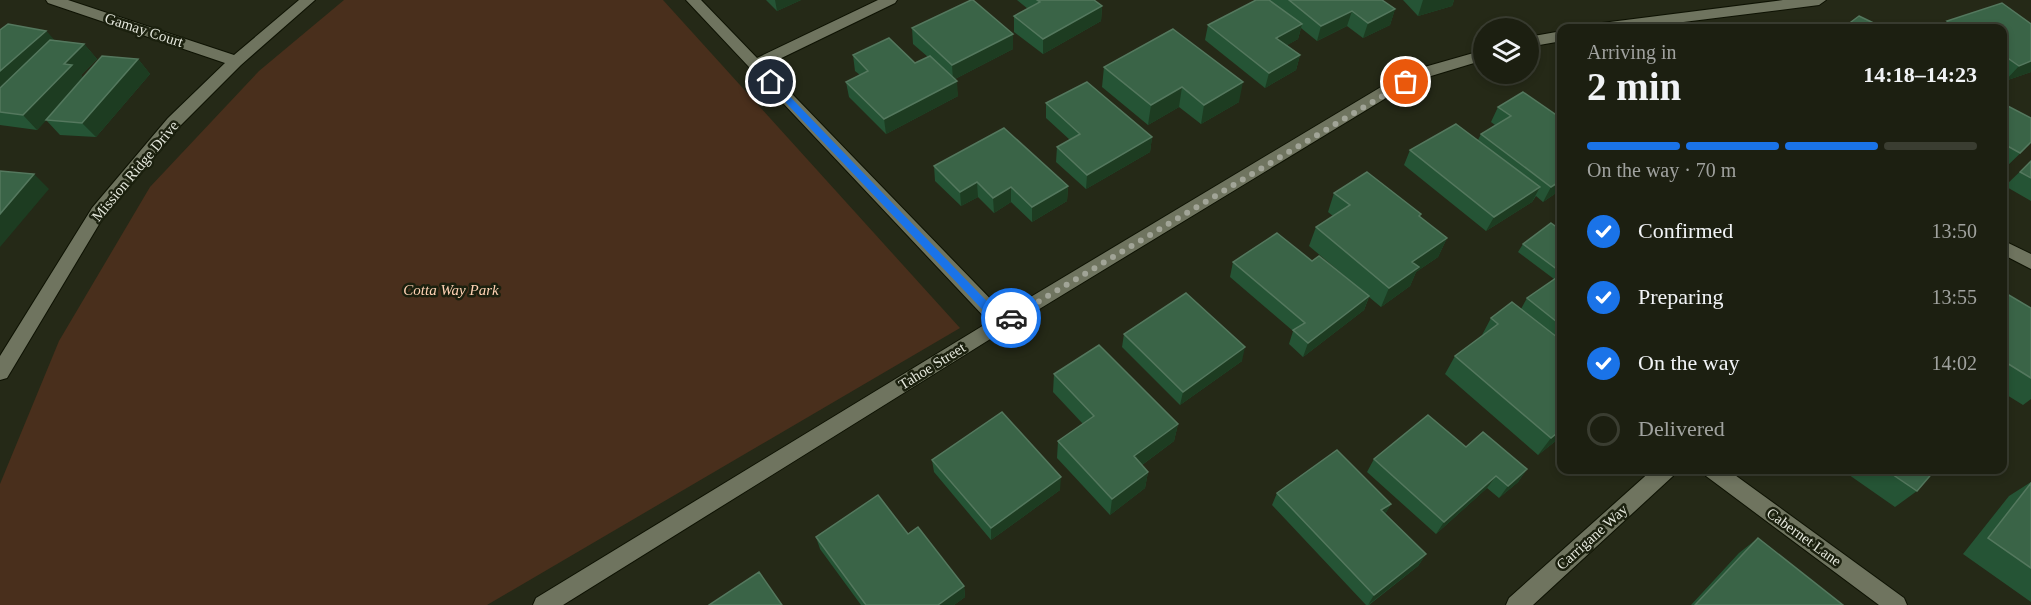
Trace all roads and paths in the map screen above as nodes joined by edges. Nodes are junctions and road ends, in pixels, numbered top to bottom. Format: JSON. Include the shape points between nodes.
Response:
{"nodes":[{"id":1,"x":53,"y":0,"type":"edge"},
{"id":2,"x":308,"y":0,"type":"edge"},
{"id":3,"x":693,"y":0,"type":"edge"},
{"id":4,"x":890,"y":0,"type":"edge"},
{"id":5,"x":1819,"y":0,"type":"edge"},
{"id":6,"x":1699,"y":23,"type":"edge"},
{"id":7,"x":1680,"y":24,"type":"edge"},
{"id":8,"x":1557,"y":37,"type":"edge"},
{"id":9,"x":1539,"y":40,"type":"edge"},
{"id":10,"x":1473,"y":58,"type":"edge"},
{"id":11,"x":236,"y":61,"type":"junction"},
{"id":12,"x":754,"y":65,"type":"junction"},
{"id":13,"x":2007,"y":249,"type":"edge"},
{"id":14,"x":2031,"y":262,"type":"edge"},
{"id":15,"x":1002,"y":323,"type":"junction"},
{"id":16,"x":6,"y":350,"type":"edge"},
{"id":17,"x":0,"y":372,"type":"edge"},
{"id":18,"x":1662,"y":474,"type":"edge"},
{"id":19,"x":1718,"y":474,"type":"edge"},
{"id":20,"x":544,"y":605,"type":"edge"},
{"id":21,"x":1517,"y":605,"type":"edge"},
{"id":22,"x":1896,"y":605,"type":"edge"}],
"edges":[{"from":1,"to":11,"type":"street","name":"Gamay Court"},
{"from":2,"to":11,"type":"street","name":"Mission Ridge Drive"},
{"from":3,"to":12,"type":"street"},
{"from":4,"to":12,"type":"street"},
{"from":5,"to":6,"type":"street"},
{"from":6,"to":7,"type":"street"},
{"from":8,"to":9,"type":"street"},
{"from":10,"to":15,"type":"street","name":"Tahoe Street","via":[[1426,72],[1386,92]]},
{"from":11,"to":16,"type":"street","name":"Mission Ridge Drive","via":[[174,122],[98,212]]},
{"from":12,"to":15,"type":"street"},
{"from":13,"to":14,"type":"street"},
{"from":15,"to":20,"type":"street","name":"Tahoe Street"},
{"from":16,"to":17,"type":"street","name":"Mission Ridge Drive"},
{"from":18,"to":21,"type":"street","name":"Carrigane Way"},
{"from":19,"to":22,"type":"street","name":"Cabernet Lane"}]}
